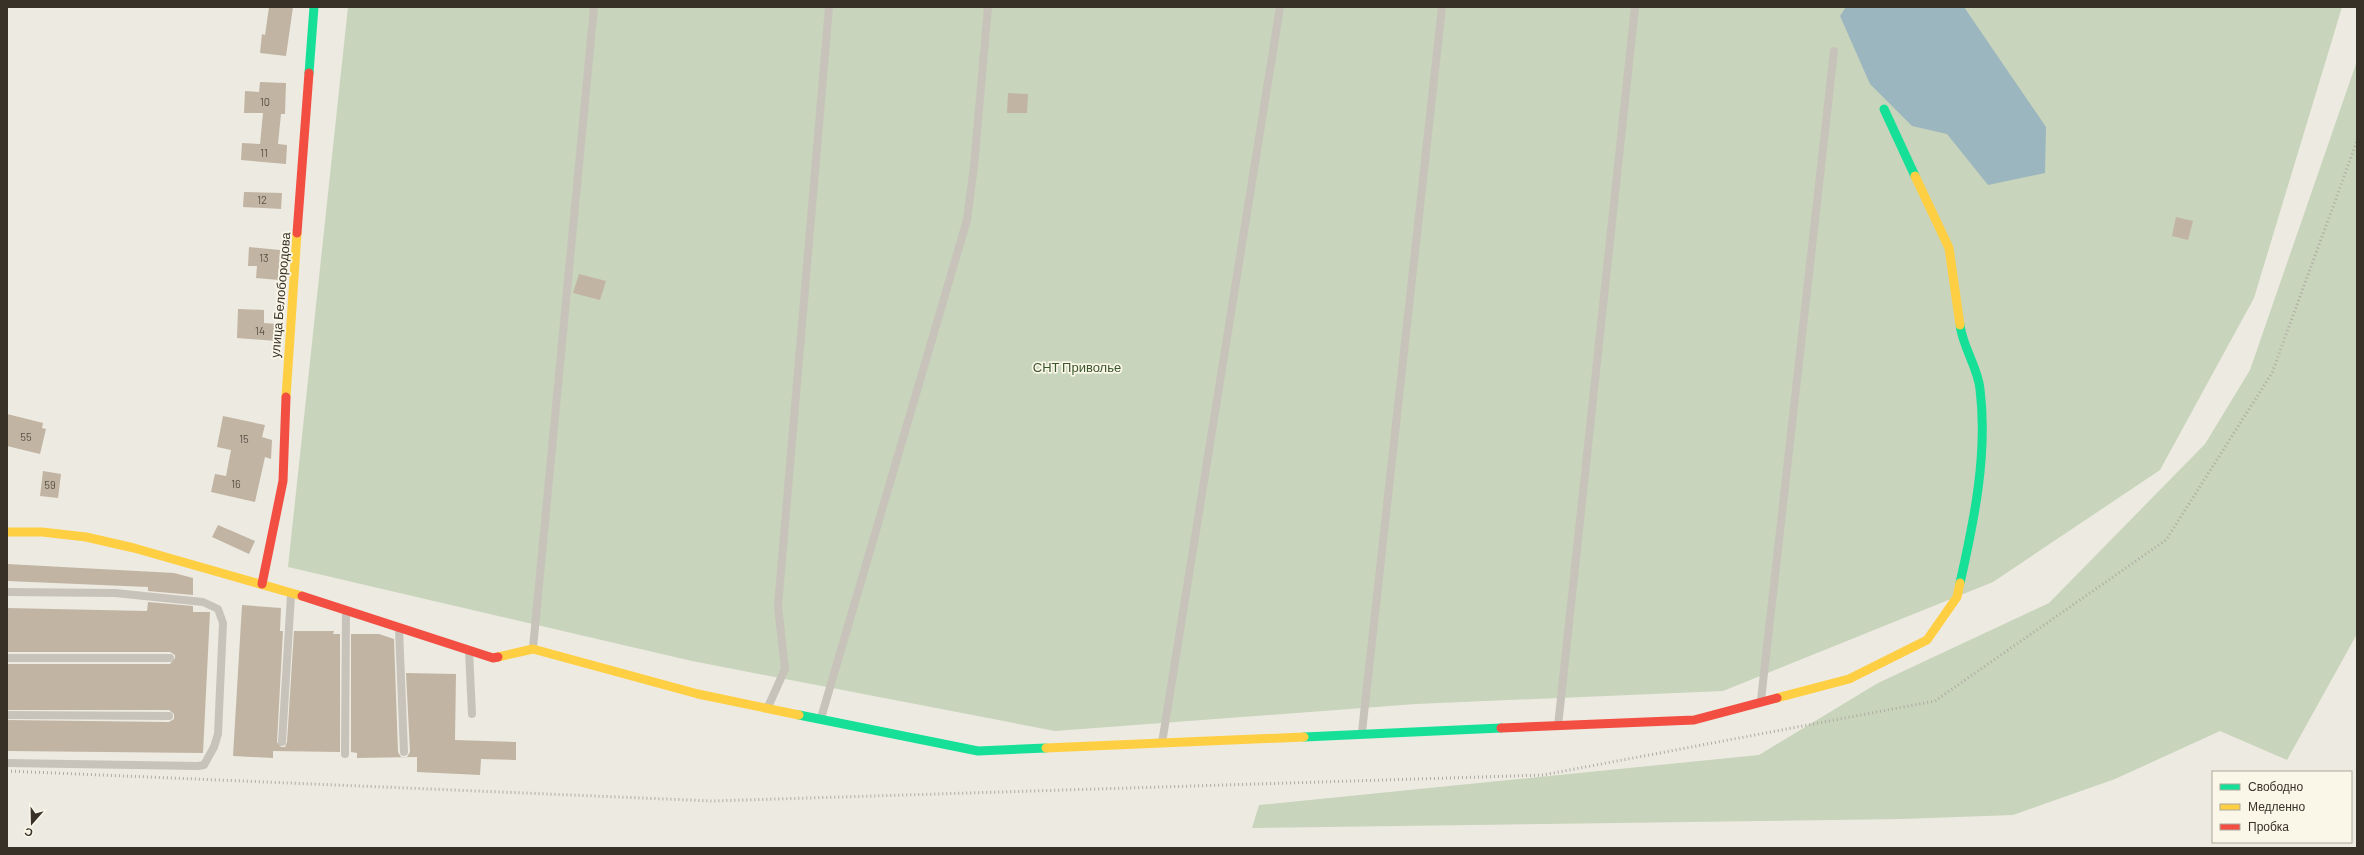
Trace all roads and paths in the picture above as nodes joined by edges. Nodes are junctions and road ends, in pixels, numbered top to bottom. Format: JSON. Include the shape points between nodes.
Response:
{"nodes":[{"id":1,"x":314,"y":7,"type":"edge"},
{"id":2,"x":594,"y":7,"type":"edge"},
{"id":3,"x":829,"y":7,"type":"edge"},
{"id":4,"x":988,"y":7,"type":"edge"},
{"id":5,"x":1280,"y":7,"type":"edge"},
{"id":6,"x":1442,"y":7,"type":"edge"},
{"id":7,"x":1636,"y":7,"type":"edge"},
{"id":8,"x":1834,"y":51,"type":"dead end"},
{"id":9,"x":1884,"y":109,"type":"dead end"},
{"id":10,"x":7,"y":532,"type":"edge"},
{"id":11,"x":262,"y":584,"type":"junction"},
{"id":12,"x":7,"y":592,"type":"edge"},
{"id":13,"x":291,"y":592,"type":"junction"},
{"id":14,"x":346,"y":610,"type":"junction"},
{"id":15,"x":399,"y":628,"type":"junction"},
{"id":16,"x":533,"y":649,"type":"junction"},
{"id":17,"x":469,"y":651,"type":"junction"},
{"id":18,"x":7,"y":658,"type":"edge"},
{"id":19,"x":170,"y":658,"type":"dead end"},
{"id":20,"x":1761,"y":703,"type":"junction"},
{"id":21,"x":768,"y":708,"type":"junction"},
{"id":22,"x":472,"y":714,"type":"dead end"},
{"id":23,"x":7,"y":715,"type":"edge"},
{"id":24,"x":169,"y":716,"type":"dead end"},
{"id":25,"x":821,"y":718,"type":"junction"},
{"id":26,"x":1558,"y":726,"type":"junction"},
{"id":27,"x":1362,"y":735,"type":"junction"},
{"id":28,"x":282,"y":742,"type":"dead end"},
{"id":29,"x":1162,"y":743,"type":"junction"},
{"id":30,"x":404,"y":752,"type":"dead end"},
{"id":31,"x":345,"y":754,"type":"dead end"},
{"id":32,"x":7,"y":763,"type":"edge"}],
"edges":[{"from":1,"to":11,"type":"street","name":"улица Белобородова","via":[[287,363],[282,481]]},
{"from":2,"to":16,"type":"lane"},
{"from":3,"to":21,"type":"lane","via":[[778,606],[785,669]]},
{"from":4,"to":25,"type":"lane","via":[[967,220]]},
{"from":5,"to":29,"type":"lane"},
{"from":6,"to":27,"type":"lane"},
{"from":7,"to":26,"type":"lane"},
{"from":8,"to":20,"type":"lane"},
{"from":9,"to":20,"type":"street","via":[[1949,248],[1962,339],[1980,388],[1982,449],[1970,540],[1957,597],[1927,640],[1849,679]]},
{"from":10,"to":11,"type":"street","via":[[42,532],[86,537]]},
{"from":11,"to":13,"type":"street"},
{"from":12,"to":32,"type":"lane","via":[[115,593],[203,602],[218,610],[223,623],[218,734],[204,765]]},
{"from":13,"to":14,"type":"street"},
{"from":13,"to":28,"type":"lane"},
{"from":14,"to":15,"type":"street"},
{"from":14,"to":31,"type":"lane"},
{"from":15,"to":17,"type":"street"},
{"from":15,"to":30,"type":"lane"},
{"from":16,"to":17,"type":"street","via":[[493,658]]},
{"from":16,"to":21,"type":"street","via":[[698,694]]},
{"from":17,"to":22,"type":"lane"},
{"from":18,"to":19,"type":"lane"},
{"from":20,"to":26,"type":"street","via":[[1694,720]]},
{"from":21,"to":25,"type":"street"},
{"from":23,"to":24,"type":"lane"},
{"from":25,"to":29,"type":"street","via":[[978,751]]},
{"from":26,"to":27,"type":"street"},
{"from":27,"to":29,"type":"street"}]}
